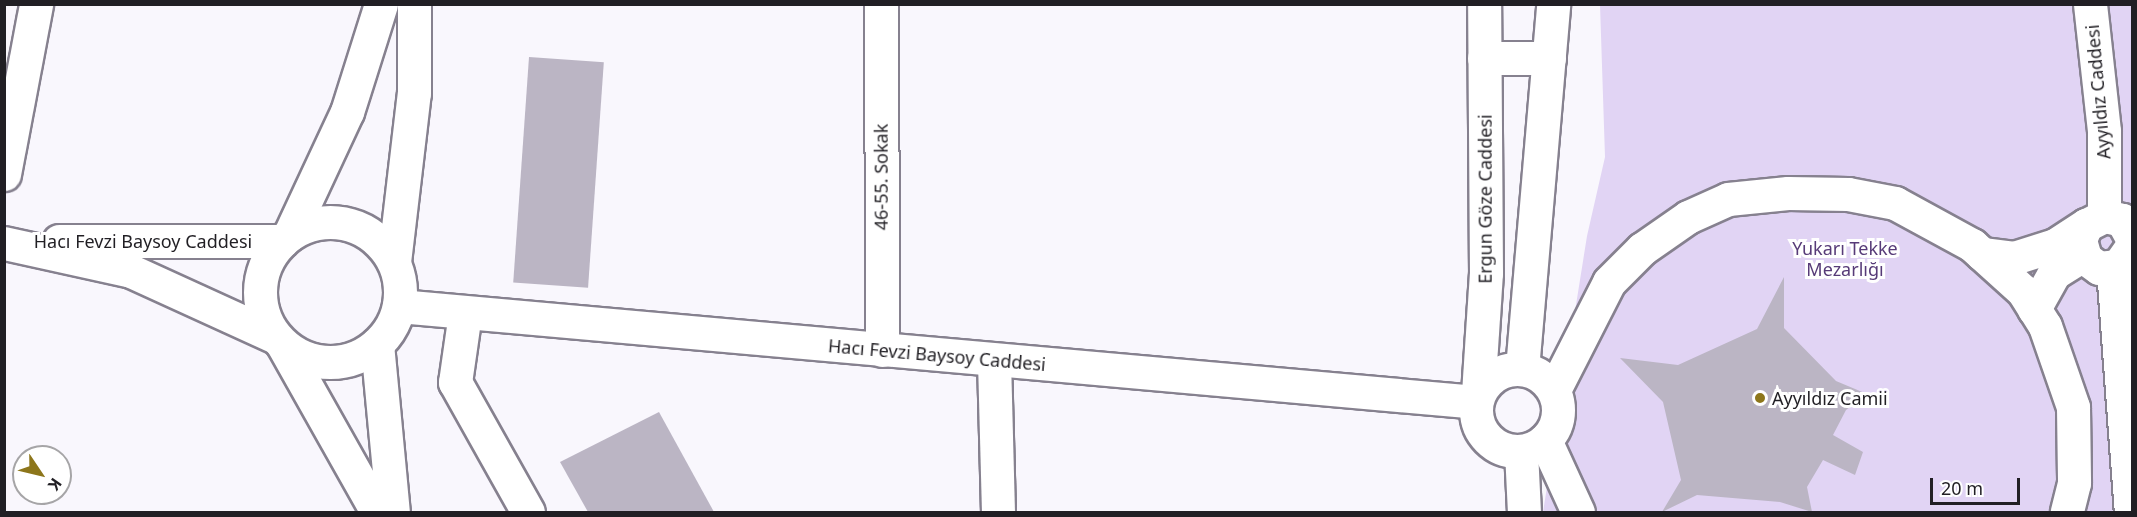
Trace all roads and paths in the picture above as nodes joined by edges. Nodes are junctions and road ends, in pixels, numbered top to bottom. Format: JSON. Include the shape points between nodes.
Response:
{"nodes":[{"id":1,"x":36,"y":4,"type":"edge"},
{"id":2,"x":381,"y":4,"type":"edge"},
{"id":3,"x":414,"y":4,"type":"edge"},
{"id":4,"x":881,"y":4,"type":"edge"},
{"id":5,"x":1484,"y":4,"type":"edge"},
{"id":6,"x":1553,"y":4,"type":"edge"},
{"id":7,"x":2090,"y":4,"type":"edge"},
{"id":8,"x":1484,"y":58,"type":"junction"},
{"id":9,"x":1549,"y":58,"type":"junction"},
{"id":10,"x":2119,"y":137,"type":"edge"},
{"id":11,"x":4,"y":174,"type":"edge"},
{"id":12,"x":2091,"y":232,"type":"junction"},
{"id":13,"x":286,"y":238,"type":"junction"},
{"id":14,"x":2133,"y":238,"type":"edge"},
{"id":15,"x":4,"y":242,"type":"edge"},
{"id":16,"x":1982,"y":254,"type":"junction"},
{"id":17,"x":2123,"y":257,"type":"edge"},
{"id":18,"x":394,"y":262,"type":"junction"},
{"id":19,"x":399,"y":306,"type":"junction"},
{"id":20,"x":2034,"y":309,"type":"junction"},
{"id":21,"x":465,"y":313,"type":"junction"},
{"id":22,"x":280,"y":341,"type":"junction"},
{"id":23,"x":377,"y":344,"type":"junction"},
{"id":24,"x":882,"y":350,"type":"junction"},
{"id":25,"x":994,"y":360,"type":"junction"},
{"id":26,"x":1522,"y":369,"type":"junction"},
{"id":27,"x":1554,"y":390,"type":"junction"},
{"id":28,"x":1477,"y":398,"type":"junction"},
{"id":29,"x":1533,"y":445,"type":"junction"},
{"id":30,"x":377,"y":513,"type":"edge"},
{"id":31,"x":393,"y":513,"type":"edge"},
{"id":32,"x":528,"y":513,"type":"edge"},
{"id":33,"x":998,"y":513,"type":"edge"},
{"id":34,"x":1524,"y":513,"type":"edge"},
{"id":35,"x":1578,"y":513,"type":"edge"},
{"id":36,"x":2067,"y":513,"type":"edge"},
{"id":37,"x":2131,"y":513,"type":"edge"}],
"edges":[{"from":1,"to":11,"type":"street"},
{"from":2,"to":13,"type":"street","via":[[348,112]]},
{"from":3,"to":18,"type":"street","via":[[414,93]]},
{"from":4,"to":24,"type":"street","name":"46-55. Sokak"},
{"from":5,"to":8,"type":"street","name":"Ergun Göze Caddesi"},
{"from":6,"to":9,"type":"street"},
{"from":7,"to":10,"type":"street","name":"Ayyıldız Caddesi"},
{"from":8,"to":9,"type":"street"},
{"from":8,"to":28,"type":"street","name":"Ergun Göze Caddesi","via":[[1486,273]]},
{"from":9,"to":26,"type":"street"},
{"from":10,"to":12,"type":"street","name":"Ayyıldız Caddesi"},
{"from":12,"to":14,"type":"street","via":[[2122,220]]},
{"from":12,"to":16,"type":"street","via":[[2014,258]]},
{"from":12,"to":17,"type":"street","via":[[2099,268]]},
{"from":12,"to":20,"type":"street","via":[[2054,273]]},
{"from":13,"to":15,"type":"street","name":"Hacı Fevzi Baysoy Caddesi"},
{"from":13,"to":18,"type":"street","via":[[321,222],[351,225],[375,237]]},
{"from":13,"to":22,"type":"street","via":[[268,258],[260,287],[263,313]]},
{"from":15,"to":22,"type":"street","name":"Hacı Fevzi Baysoy Caddesi","via":[[131,271]]},
{"from":16,"to":20,"type":"street","via":[[2023,291]]},
{"from":16,"to":27,"type":"street","via":[[1947,228],[1895,203],[1848,194],[1788,193],[1728,199],[1688,217],[1651,243],[1609,282]]},
{"from":17,"to":37,"type":"street"},
{"from":18,"to":19,"type":"street"},
{"from":19,"to":21,"type":"street","name":"Hacı Fevzi Baysoy Caddesi"},
{"from":19,"to":23,"type":"street"},
{"from":20,"to":36,"type":"street","via":[[2062,367],[2073,407],[2074,483]]},
{"from":21,"to":24,"type":"street","name":"Hacı Fevzi Baysoy Caddesi"},
{"from":21,"to":32,"type":"street","via":[[455,382]]},
{"from":22,"to":23,"type":"street","via":[[304,357],[327,362],[349,360]]},
{"from":22,"to":30,"type":"street"},
{"from":23,"to":31,"type":"street"},
{"from":24,"to":25,"type":"street","name":"Hacı Fevzi Baysoy Caddesi"},
{"from":25,"to":28,"type":"street","name":"Hacı Fevzi Baysoy Caddesi"},
{"from":25,"to":33,"type":"street"},
{"from":26,"to":27,"type":"street","via":[[1539,375]]},
{"from":26,"to":28,"type":"street","via":[[1495,374]]},
{"from":27,"to":29,"type":"street","via":[[1558,413]]},
{"from":28,"to":29,"type":"street","via":[[1476,420],[1485,437],[1507,450]]},
{"from":29,"to":34,"type":"street"},
{"from":29,"to":35,"type":"street"}]}
